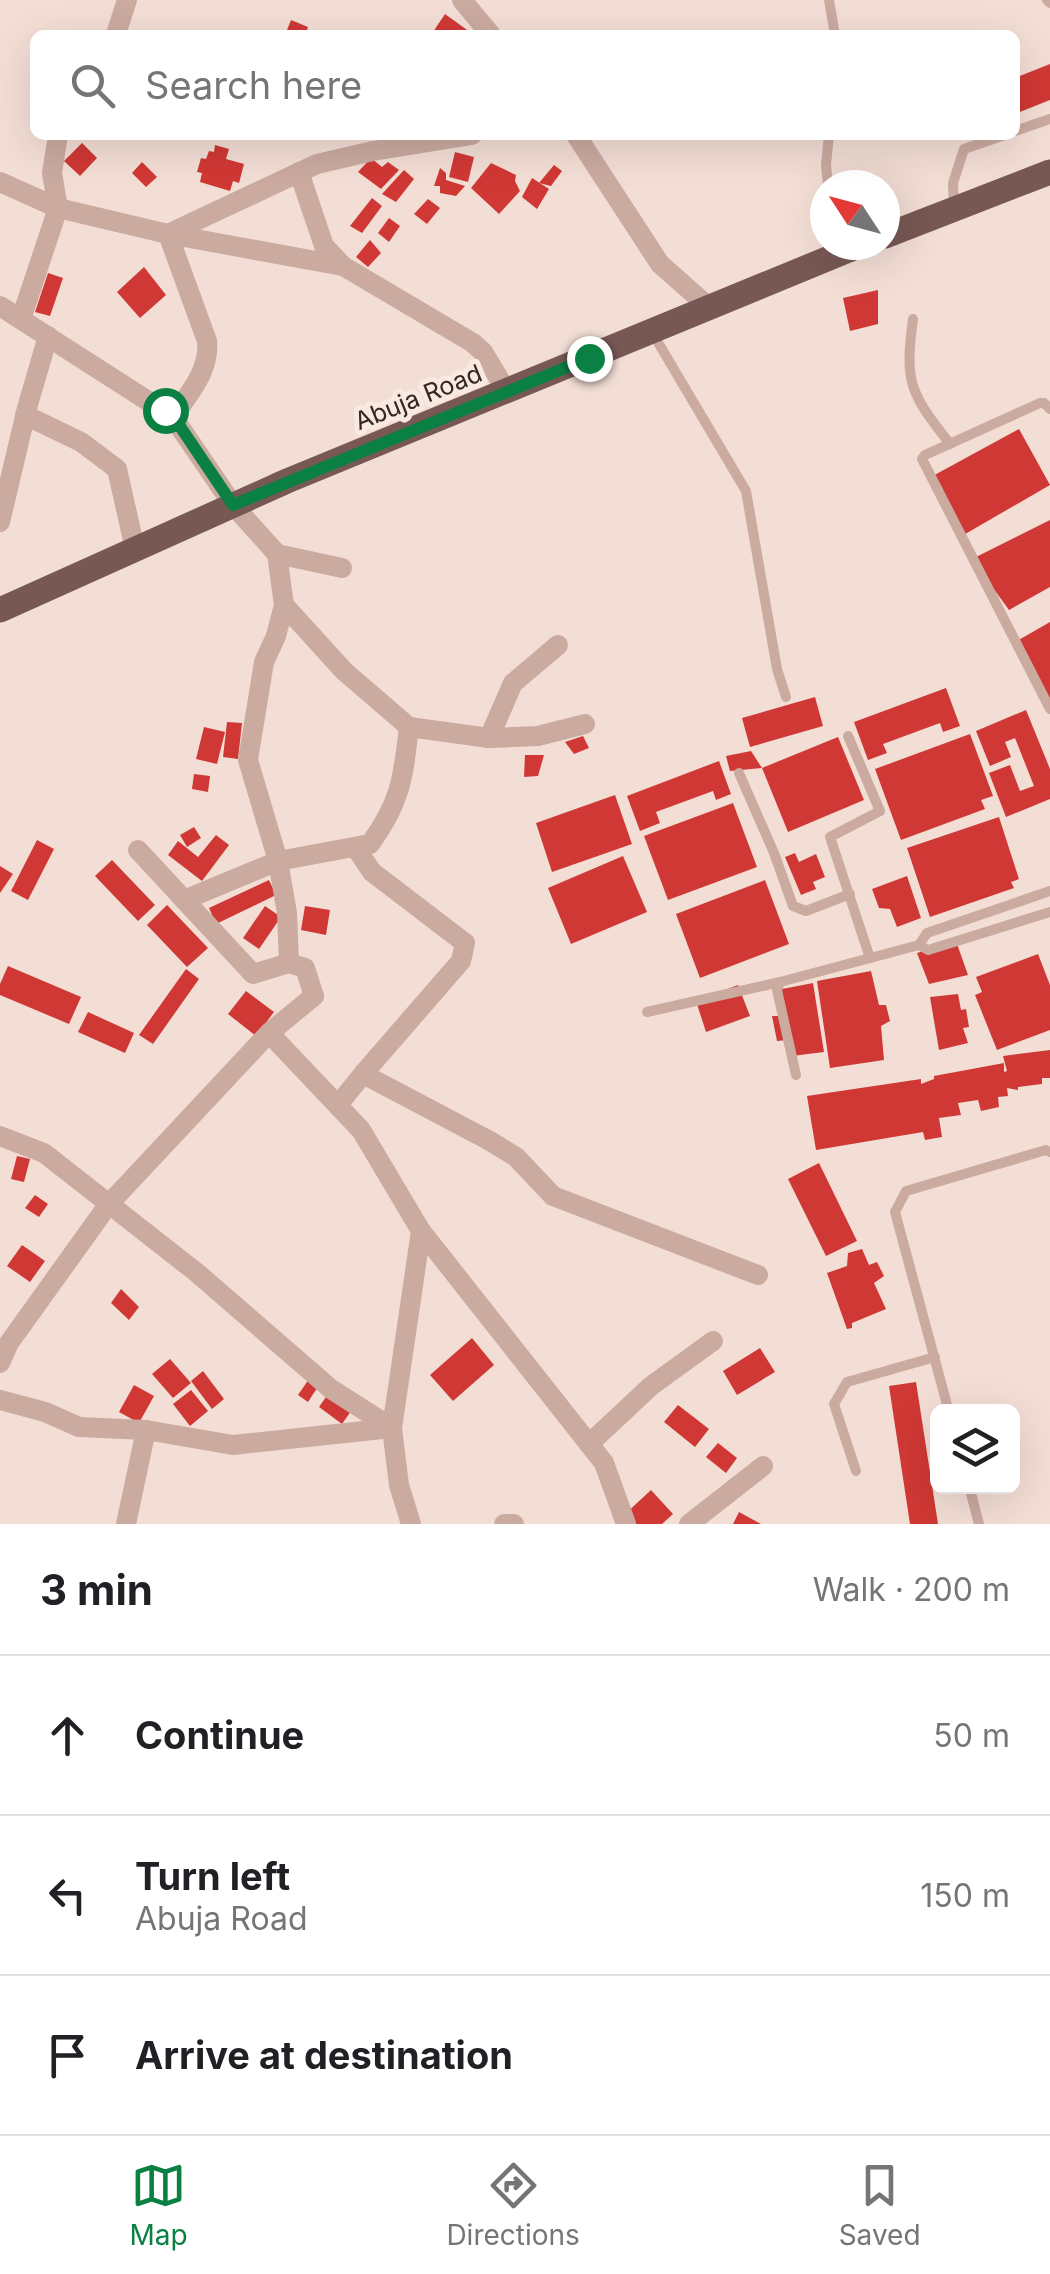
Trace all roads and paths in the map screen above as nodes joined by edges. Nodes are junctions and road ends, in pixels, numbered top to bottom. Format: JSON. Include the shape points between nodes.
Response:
{"nodes":[{"id":1,"x":127,"y":0,"type":"edge"},
{"id":2,"x":829,"y":0,"type":"edge"},
{"id":3,"x":457,"y":1,"type":"edge"},
{"id":4,"x":116,"y":30,"type":"edge"},
{"id":5,"x":486,"y":30,"type":"edge"},
{"id":6,"x":833,"y":30,"type":"edge"},
{"id":7,"x":1050,"y":119,"type":"edge"},
{"id":8,"x":1020,"y":130,"type":"edge"},
{"id":9,"x":57,"y":140,"type":"edge"},
{"id":10,"x":441,"y":140,"type":"edge"},
{"id":11,"x":579,"y":140,"type":"edge"},
{"id":12,"x":829,"y":140,"type":"edge"},
{"id":13,"x":990,"y":140,"type":"edge"},
{"id":14,"x":827,"y":170,"type":"edge"},
{"id":15,"x":299,"y":172,"type":"junction"},
{"id":16,"x":1050,"y":172,"type":"edge"},
{"id":17,"x":0,"y":182,"type":"edge"},
{"id":18,"x":58,"y":208,"type":"junction"},
{"id":19,"x":954,"y":212,"type":"junction"},
{"id":20,"x":900,"y":231,"type":"edge"},
{"id":21,"x":168,"y":234,"type":"junction"},
{"id":22,"x":826,"y":260,"type":"edge"},
{"id":23,"x":343,"y":266,"type":"junction"},
{"id":24,"x":0,"y":306,"type":"edge"},
{"id":25,"x":711,"y":309,"type":"junction"},
{"id":26,"x":913,"y":319,"type":"dead end"},
{"id":27,"x":20,"y":320,"type":"junction"},
{"id":28,"x":652,"y":333,"type":"junction"},
{"id":29,"x":48,"y":336,"type":"junction"},
{"id":30,"x":507,"y":392,"type":"junction"},
{"id":31,"x":1050,"y":409,"type":"edge"},
{"id":32,"x":25,"y":416,"type":"junction"},
{"id":33,"x":173,"y":416,"type":"junction"},
{"id":34,"x":950,"y":444,"type":"junction"},
{"id":35,"x":233,"y":505,"type":"junction"},
{"id":36,"x":0,"y":522,"type":"edge"},
{"id":37,"x":135,"y":549,"type":"junction"},
{"id":38,"x":277,"y":554,"type":"junction"},
{"id":39,"x":342,"y":568,"type":"dead end"},
{"id":40,"x":284,"y":606,"type":"junction"},
{"id":41,"x":0,"y":610,"type":"edge"},
{"id":42,"x":558,"y":645,"type":"dead end"},
{"id":43,"x":786,"y":697,"type":"dead end"},
{"id":44,"x":1050,"y":709,"type":"edge"},
{"id":45,"x":585,"y":724,"type":"dead end"},
{"id":46,"x":409,"y":728,"type":"junction"},
{"id":47,"x":848,"y":736,"type":"dead end"},
{"id":48,"x":488,"y":738,"type":"junction"},
{"id":49,"x":739,"y":774,"type":"dead end"},
{"id":50,"x":356,"y":848,"type":"junction"},
{"id":51,"x":138,"y":850,"type":"dead end"},
{"id":52,"x":278,"y":861,"type":"junction"},
{"id":53,"x":1050,"y":891,"type":"edge"},
{"id":54,"x":850,"y":894,"type":"junction"},
{"id":55,"x":184,"y":900,"type":"junction"},
{"id":56,"x":1050,"y":912,"type":"edge"},
{"id":57,"x":919,"y":945,"type":"junction"},
{"id":58,"x":870,"y":958,"type":"junction"},
{"id":59,"x":289,"y":964,"type":"junction"},
{"id":60,"x":780,"y":982,"type":"junction"},
{"id":61,"x":646,"y":1012,"type":"dead end"},
{"id":62,"x":269,"y":1033,"type":"junction"},
{"id":63,"x":362,"y":1074,"type":"junction"},
{"id":64,"x":796,"y":1075,"type":"dead end"},
{"id":65,"x":338,"y":1105,"type":"junction"},
{"id":66,"x":0,"y":1136,"type":"edge"},
{"id":67,"x":1050,"y":1152,"type":"edge"},
{"id":68,"x":108,"y":1204,"type":"junction"},
{"id":69,"x":421,"y":1231,"type":"junction"},
{"id":70,"x":758,"y":1275,"type":"dead end"},
{"id":71,"x":713,"y":1341,"type":"dead end"},
{"id":72,"x":935,"y":1358,"type":"junction"},
{"id":73,"x":0,"y":1363,"type":"edge"},
{"id":74,"x":0,"y":1400,"type":"edge"},
{"id":75,"x":947,"y":1404,"type":"edge"},
{"id":76,"x":392,"y":1428,"type":"junction"},
{"id":77,"x":146,"y":1430,"type":"junction"},
{"id":78,"x":589,"y":1444,"type":"junction"},
{"id":79,"x":764,"y":1466,"type":"dead end"},
{"id":80,"x":856,"y":1471,"type":"dead end"},
{"id":81,"x":971,"y":1494,"type":"edge"},
{"id":82,"x":126,"y":1524,"type":"edge"},
{"id":83,"x":410,"y":1524,"type":"edge"},
{"id":84,"x":504,"y":1524,"type":"edge"},
{"id":85,"x":514,"y":1524,"type":"edge"},
{"id":86,"x":626,"y":1524,"type":"edge"},
{"id":87,"x":689,"y":1524,"type":"edge"},
{"id":88,"x":979,"y":1524,"type":"edge"}],
"edges":[{"from":1,"to":4,"type":"street"},
{"from":2,"to":6,"type":"lane"},
{"from":3,"to":5,"type":"street"},
{"from":7,"to":8,"type":"lane"},
{"from":9,"to":18,"type":"street","via":[[52,173]]},
{"from":10,"to":15,"type":"street"},
{"from":11,"to":25,"type":"street","via":[[660,264]]},
{"from":12,"to":14,"type":"lane"},
{"from":13,"to":19,"type":"lane","via":[[964,149]]},
{"from":15,"to":21,"type":"street"},
{"from":15,"to":23,"type":"street","via":[[324,246]]},
{"from":16,"to":19,"type":"main road"},
{"from":17,"to":18,"type":"street"},
{"from":18,"to":21,"type":"street"},
{"from":18,"to":27,"type":"street"},
{"from":19,"to":20,"type":"main road"},
{"from":21,"to":23,"type":"street"},
{"from":21,"to":33,"type":"street","via":[[208,358]]},
{"from":22,"to":25,"type":"main road","name":"Abuja Road"},
{"from":23,"to":30,"type":"street","via":[[473,343]]},
{"from":24,"to":27,"type":"street"},
{"from":25,"to":28,"type":"main road","name":"Abuja Road"},
{"from":26,"to":34,"type":"lane","via":[[911,387]]},
{"from":27,"to":29,"type":"street"},
{"from":28,"to":30,"type":"main road","name":"Abuja Road"},
{"from":28,"to":43,"type":"lane","via":[[746,492]]},
{"from":29,"to":32,"type":"street"},
{"from":29,"to":33,"type":"street"},
{"from":30,"to":35,"type":"main road","name":"Abuja Road"},
{"from":31,"to":34,"type":"lane","via":[[1040,404]]},
{"from":32,"to":36,"type":"street"},
{"from":32,"to":37,"type":"street","via":[[81,442],[117,469]]},
{"from":33,"to":35,"type":"street"},
{"from":34,"to":44,"type":"lane","via":[[926,454],[922,464]]},
{"from":35,"to":37,"type":"main road","name":"Abuja Road"},
{"from":35,"to":38,"type":"street"},
{"from":37,"to":41,"type":"main road","name":"Abuja Road"},
{"from":38,"to":39,"type":"street"},
{"from":38,"to":40,"type":"street"},
{"from":40,"to":46,"type":"street"},
{"from":40,"to":52,"type":"street","via":[[264,662],[248,760]]},
{"from":42,"to":48,"type":"street","via":[[513,683]]},
{"from":45,"to":48,"type":"street","via":[[538,736]]},
{"from":46,"to":48,"type":"street"},
{"from":46,"to":50,"type":"street","via":[[402,787],[386,823],[370,844]]},
{"from":47,"to":54,"type":"lane","via":[[880,812],[830,837]]},
{"from":49,"to":54,"type":"lane","via":[[793,906],[806,912]]},
{"from":50,"to":52,"type":"street"},
{"from":50,"to":63,"type":"street","via":[[372,872],[465,943],[461,962]]},
{"from":51,"to":55,"type":"street"},
{"from":52,"to":55,"type":"street"},
{"from":52,"to":59,"type":"street"},
{"from":53,"to":57,"type":"lane","via":[[928,933]]},
{"from":54,"to":58,"type":"lane"},
{"from":55,"to":59,"type":"street","via":[[253,974]]},
{"from":56,"to":57,"type":"lane","via":[[928,950]]},
{"from":57,"to":58,"type":"lane"},
{"from":58,"to":60,"type":"lane"},
{"from":59,"to":62,"type":"street","via":[[305,968],[314,996]]},
{"from":60,"to":61,"type":"lane"},
{"from":60,"to":64,"type":"lane"},
{"from":62,"to":65,"type":"street"},
{"from":62,"to":68,"type":"street"},
{"from":63,"to":65,"type":"street"},
{"from":63,"to":70,"type":"street","via":[[516,1157],[554,1196]]},
{"from":65,"to":69,"type":"street","via":[[361,1130]]},
{"from":66,"to":68,"type":"street","via":[[44,1153]]},
{"from":67,"to":72,"type":"lane","via":[[906,1191],[899,1200],[895,1212]]},
{"from":68,"to":73,"type":"street"},
{"from":68,"to":76,"type":"street","via":[[331,1389]]},
{"from":69,"to":76,"type":"street"},
{"from":69,"to":78,"type":"street"},
{"from":71,"to":78,"type":"street","via":[[651,1386]]},
{"from":72,"to":75,"type":"lane"},
{"from":72,"to":80,"type":"lane","via":[[847,1382],[834,1404]]},
{"from":74,"to":77,"type":"street","via":[[78,1427]]},
{"from":76,"to":77,"type":"street","via":[[233,1445]]},
{"from":76,"to":83,"type":"street"},
{"from":77,"to":82,"type":"street"},
{"from":78,"to":86,"type":"street","via":[[604,1463]]},
{"from":79,"to":87,"type":"street"},
{"from":81,"to":88,"type":"lane"},
{"from":84,"to":85,"type":"street"}]}
